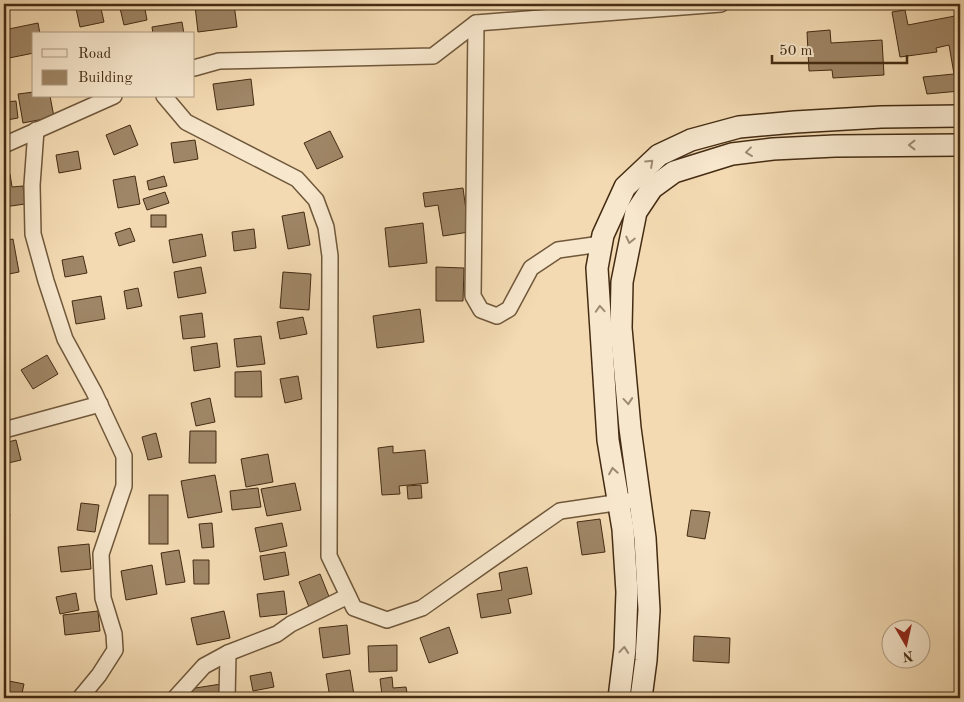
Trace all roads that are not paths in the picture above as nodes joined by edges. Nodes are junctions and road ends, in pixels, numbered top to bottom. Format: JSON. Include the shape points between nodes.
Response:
{"nodes":[{"id":1,"x":721,"y":4,"type":"edge"},
{"id":2,"x":476,"y":23,"type":"junction"},
{"id":3,"x":195,"y":68,"type":"edge"},
{"id":4,"x":109,"y":98,"type":"edge"},
{"id":5,"x":166,"y":98,"type":"edge"},
{"id":6,"x":960,"y":116,"type":"edge"},
{"id":7,"x":36,"y":130,"type":"junction"},
{"id":8,"x":4,"y":145,"type":"edge"},
{"id":9,"x":960,"y":145,"type":"edge"},
{"id":10,"x":601,"y":244,"type":"junction"},
{"id":11,"x":100,"y":404,"type":"junction"},
{"id":12,"x":4,"y":430,"type":"edge"},
{"id":13,"x":640,"y":500,"type":"junction"},
{"id":14,"x":618,"y":501,"type":"junction"},
{"id":15,"x":348,"y":596,"type":"junction"},
{"id":16,"x":228,"y":653,"type":"junction"},
{"id":17,"x":80,"y":698,"type":"edge"},
{"id":18,"x":175,"y":698,"type":"edge"},
{"id":19,"x":227,"y":698,"type":"edge"},
{"id":20,"x":619,"y":698,"type":"edge"},
{"id":21,"x":641,"y":698,"type":"edge"}],
"edges":[{"from":1,"to":2,"type":"street"},
{"from":2,"to":3,"type":"street","via":[[433,56],[219,61]]},
{"from":2,"to":10,"type":"street","via":[[473,296],[481,310],[497,316],[509,309],[531,268],[558,250]]},
{"from":4,"to":7,"type":"street"},
{"from":5,"to":15,"type":"street","via":[[186,122],[297,179],[316,200],[326,227],[330,256],[329,556]]},
{"from":10,"to":6,"type":"main road","one_way":true,"via":[[625,187],[659,155],[691,140],[739,127],[795,122],[880,116]]},
{"from":7,"to":8,"type":"street"},
{"from":7,"to":11,"type":"street","via":[[33,234],[65,339]]},
{"from":9,"to":13,"type":"main road","one_way":true,"via":[[835,146],[732,154],[674,172],[652,188],[636,212],[622,282],[621,328]]},
{"from":14,"to":10,"type":"main road","one_way":true,"via":[[608,440],[597,268]]},
{"from":11,"to":12,"type":"street"},
{"from":11,"to":17,"type":"street","via":[[124,456],[124,486],[101,554],[103,598],[114,634],[115,650]]},
{"from":13,"to":14,"type":"street"},
{"from":13,"to":21,"type":"main road","via":[[649,610]]},
{"from":14,"to":15,"type":"street","via":[[560,511],[422,608],[388,620],[354,608]]},
{"from":20,"to":14,"type":"main road","one_way":true,"via":[[627,592]]},
{"from":15,"to":16,"type":"street","via":[[277,634]]},
{"from":16,"to":18,"type":"street","via":[[204,666]]},
{"from":16,"to":19,"type":"street"}]}
